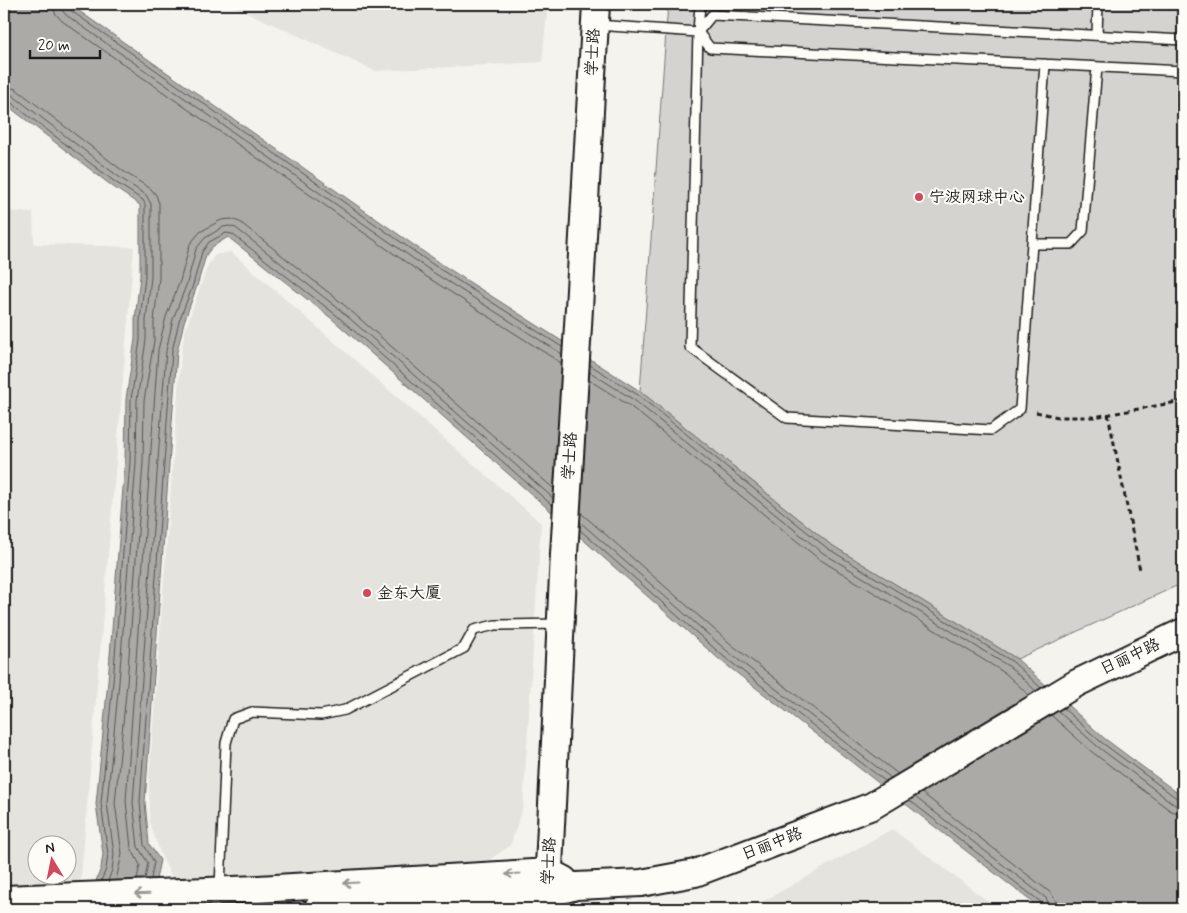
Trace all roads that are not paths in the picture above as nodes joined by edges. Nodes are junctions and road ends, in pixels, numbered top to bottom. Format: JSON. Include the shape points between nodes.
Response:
{"nodes":[{"id":1,"x":700,"y":4,"type":"edge"},
{"id":2,"x":1098,"y":4,"type":"edge"},
{"id":3,"x":595,"y":14,"type":"edge"},
{"id":4,"x":698,"y":32,"type":"junction"},
{"id":5,"x":1097,"y":35,"type":"junction"},
{"id":6,"x":1183,"y":40,"type":"edge"},
{"id":7,"x":1045,"y":64,"type":"junction"},
{"id":8,"x":1097,"y":67,"type":"junction"},
{"id":9,"x":1183,"y":71,"type":"edge"},
{"id":10,"x":1032,"y":244,"type":"junction"},
{"id":11,"x":560,"y":624,"type":"junction"},
{"id":12,"x":1183,"y":632,"type":"edge"},
{"id":13,"x":220,"y":890,"type":"junction"},
{"id":14,"x":548,"y":892,"type":"edge"},
{"id":15,"x":4,"y":899,"type":"edge"},
{"id":16,"x":317,"y":909,"type":"edge"}],
"edges":[{"from":1,"to":4,"type":"lane"},
{"from":2,"to":5,"type":"lane"},
{"from":3,"to":4,"type":"lane"},
{"from":3,"to":11,"type":"main road","name":"学士路"},
{"from":4,"to":5,"type":"lane","via":[[712,15]]},
{"from":4,"to":7,"type":"lane","via":[[710,48]]},
{"from":4,"to":10,"type":"lane","via":[[690,347],[787,418],[991,430],[1020,409]]},
{"from":5,"to":6,"type":"lane"},
{"from":7,"to":8,"type":"lane"},
{"from":7,"to":10,"type":"lane"},
{"from":8,"to":9,"type":"lane"},
{"from":8,"to":10,"type":"lane","via":[[1083,230],[1071,244]]},
{"from":11,"to":13,"type":"lane","via":[[495,625],[474,630],[464,648],[346,710],[321,716],[252,712],[233,719],[226,743]]},
{"from":11,"to":14,"type":"main road","name":"学士路"},
{"from":12,"to":14,"type":"main road","name":"日丽中路","via":[[1077,683],[872,806],[696,874],[641,883],[576,886]]},
{"from":14,"to":13,"type":"main road","one_way":true},
{"from":13,"to":15,"type":"main road","one_way":true},
{"from":14,"to":16,"type":"main road","name":"日丽中路"}]}
